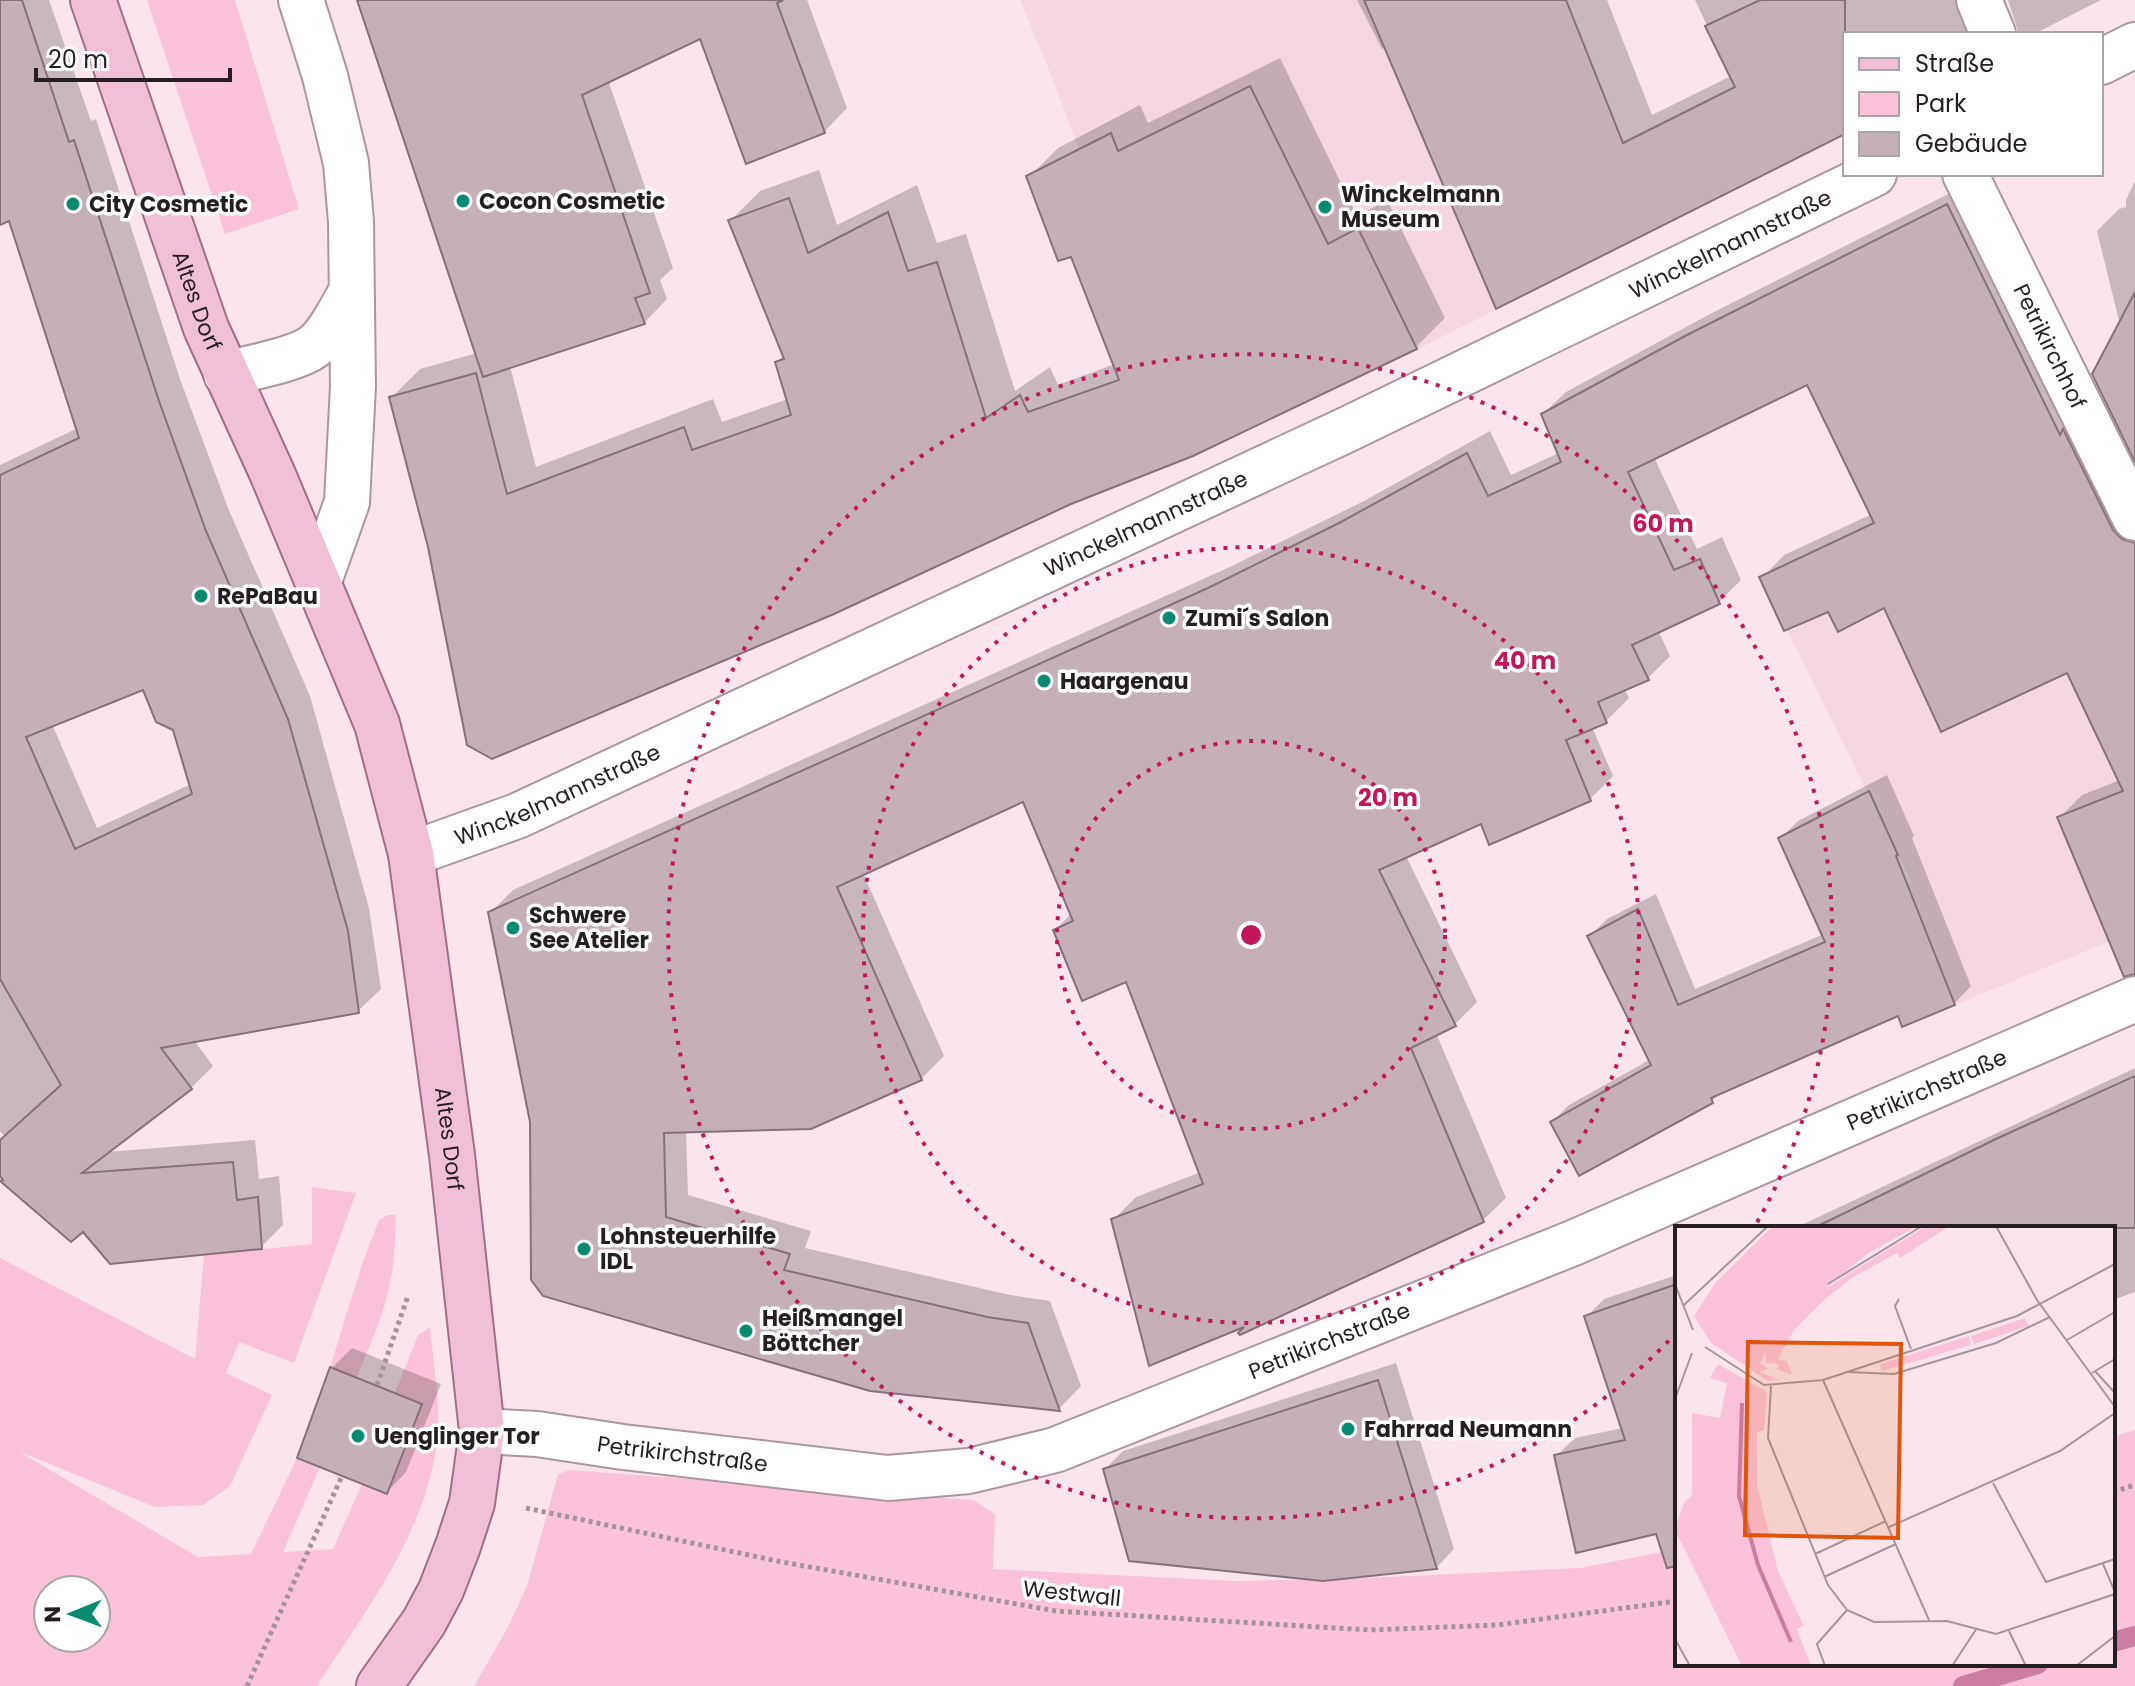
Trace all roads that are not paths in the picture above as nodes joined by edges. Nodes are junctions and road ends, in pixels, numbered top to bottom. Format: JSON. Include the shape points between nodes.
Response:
{"nodes":[{"id":1,"x":93,"y":0,"type":"edge"},
{"id":2,"x":301,"y":0,"type":"edge"},
{"id":3,"x":1979,"y":0,"type":"edge"},
{"id":4,"x":1992,"y":32,"type":"edge"},
{"id":5,"x":2135,"y":45,"type":"edge"},
{"id":6,"x":2103,"y":61,"type":"edge"},
{"id":7,"x":1870,"y":176,"type":"edge"},
{"id":8,"x":1966,"y":176,"type":"edge"},
{"id":9,"x":350,"y":294,"type":"junction"},
{"id":10,"x":226,"y":374,"type":"junction"},
{"id":11,"x":2135,"y":518,"type":"edge"},
{"id":12,"x":318,"y":584,"type":"junction"},
{"id":13,"x":411,"y":854,"type":"junction"},
{"id":14,"x":2135,"y":999,"type":"edge"},
{"id":15,"x":482,"y":1431,"type":"junction"},
{"id":16,"x":379,"y":1686,"type":"edge"}],
"edges":[{"from":1,"to":10,"type":"main road","name":"Altes Dorf"},
{"from":2,"to":9,"type":"street","via":[[346,163]]},
{"from":3,"to":4,"type":"street"},
{"from":5,"to":6,"type":"street"},
{"from":7,"to":13,"type":"street","name":"Winckelmannstraße","via":[[1346,430],[517,816]]},
{"from":8,"to":11,"type":"street","name":"Petrikirchhof"},
{"from":9,"to":10,"type":"street","name":"Altes Dorf","via":[[312,347]]},
{"from":9,"to":12,"type":"street","via":[[353,386],[347,502]]},
{"from":10,"to":12,"type":"main road","name":"Altes Dorf"},
{"from":12,"to":13,"type":"main road","name":"Altes Dorf","via":[[377,724]]},
{"from":13,"to":15,"type":"main road","name":"Altes Dorf"},
{"from":14,"to":15,"type":"street","name":"Petrikirchstraße","via":[[1573,1243],[1055,1450],[969,1471],[888,1478]]},
{"from":15,"to":16,"type":"main road","name":"Altes Dorf","via":[[472,1503],[441,1590]]}]}
